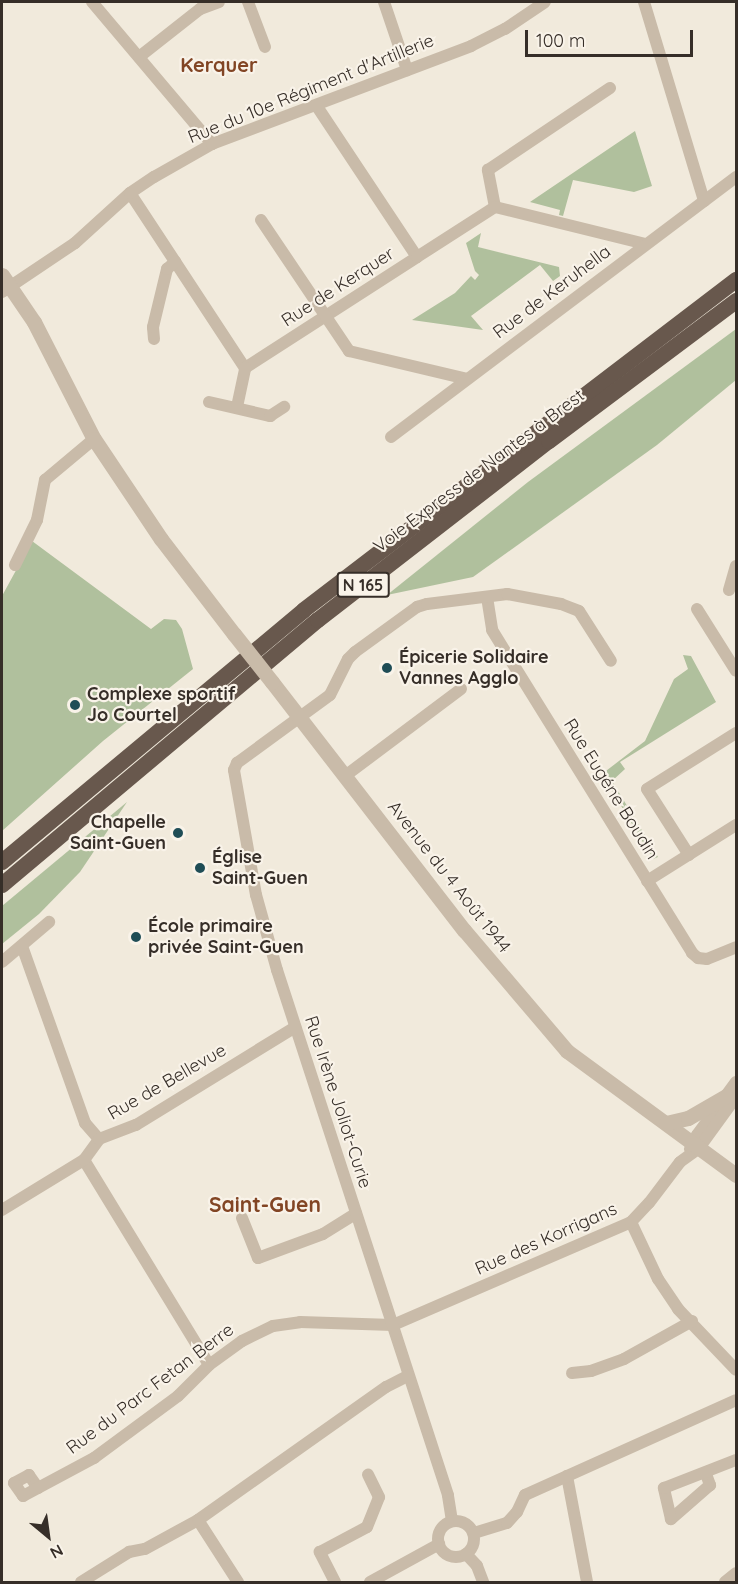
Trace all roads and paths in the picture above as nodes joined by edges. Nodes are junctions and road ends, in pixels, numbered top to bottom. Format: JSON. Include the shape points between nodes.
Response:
{"nodes":[{"id":1,"x":92,"y":2,"type":"edge"},
{"id":2,"x":219,"y":2,"type":"edge"},
{"id":3,"x":248,"y":2,"type":"edge"},
{"id":4,"x":384,"y":2,"type":"edge"},
{"id":5,"x":546,"y":2,"type":"edge"},
{"id":6,"x":644,"y":2,"type":"edge"},
{"id":7,"x":198,"y":5,"type":"edge"},
{"id":8,"x":265,"y":47,"type":"dead end"},
{"id":9,"x":139,"y":57,"type":"junction"},
{"id":10,"x":406,"y":70,"type":"junction"},
{"id":11,"x":610,"y":88,"type":"dead end"},
{"id":12,"x":315,"y":105,"type":"junction"},
{"id":13,"x":212,"y":144,"type":"junction"},
{"id":14,"x":736,"y":177,"type":"edge"},
{"id":15,"x":130,"y":194,"type":"junction"},
{"id":16,"x":704,"y":201,"type":"junction"},
{"id":17,"x":495,"y":207,"type":"junction"},
{"id":18,"x":261,"y":220,"type":"dead end"},
{"id":19,"x":645,"y":244,"type":"junction"},
{"id":20,"x":417,"y":257,"type":"junction"},
{"id":21,"x":175,"y":262,"type":"junction"},
{"id":22,"x":736,"y":280,"type":"edge"},
{"id":23,"x":4,"y":284,"type":"edge"},
{"id":24,"x":736,"y":301,"type":"edge"},
{"id":25,"x":325,"y":316,"type":"junction"},
{"id":26,"x":154,"y":339,"type":"dead end"},
{"id":27,"x":245,"y":368,"type":"junction"},
{"id":28,"x":467,"y":379,"type":"junction"},
{"id":29,"x":209,"y":402,"type":"dead end"},
{"id":30,"x":237,"y":407,"type":"junction"},
{"id":31,"x":284,"y":407,"type":"dead end"},
{"id":32,"x":391,"y":436,"type":"dead end"},
{"id":33,"x":94,"y":439,"type":"junction"},
{"id":34,"x":15,"y":565,"type":"dead end"},
{"id":35,"x":736,"y":566,"type":"edge"},
{"id":36,"x":729,"y":590,"type":"dead end"},
{"id":37,"x":486,"y":597,"type":"junction"},
{"id":38,"x":697,"y":609,"type":"dead end"},
{"id":39,"x":611,"y":661,"type":"dead end"},
{"id":40,"x":736,"y":671,"type":"edge"},
{"id":41,"x":461,"y":689,"type":"dead end"},
{"id":42,"x":301,"y":719,"type":"junction"},
{"id":43,"x":736,"y":733,"type":"edge"},
{"id":44,"x":345,"y":776,"type":"junction"},
{"id":45,"x":736,"y":825,"type":"edge"},
{"id":46,"x":689,"y":855,"type":"junction"},
{"id":47,"x":2,"y":862,"type":"edge"},
{"id":48,"x":647,"y":881,"type":"junction"},
{"id":49,"x":2,"y":885,"type":"edge"},
{"id":50,"x":49,"y":921,"type":"dead end"},
{"id":51,"x":22,"y":946,"type":"junction"},
{"id":52,"x":736,"y":947,"type":"edge"},
{"id":53,"x":2,"y":962,"type":"edge"},
{"id":54,"x":295,"y":1027,"type":"junction"},
{"id":55,"x":736,"y":1082,"type":"edge"},
{"id":56,"x":731,"y":1096,"type":"edge"},
{"id":57,"x":666,"y":1123,"type":"junction"},
{"id":58,"x":99,"y":1139,"type":"junction"},
{"id":59,"x":694,"y":1148,"type":"junction"},
{"id":60,"x":84,"y":1160,"type":"junction"},
{"id":61,"x":736,"y":1175,"type":"edge"},
{"id":62,"x":2,"y":1210,"type":"edge"},
{"id":63,"x":356,"y":1213,"type":"junction"},
{"id":64,"x":242,"y":1218,"type":"dead end"},
{"id":65,"x":631,"y":1222,"type":"junction"},
{"id":66,"x":692,"y":1321,"type":"junction"},
{"id":67,"x":393,"y":1325,"type":"junction"},
{"id":68,"x":209,"y":1365,"type":"junction"},
{"id":69,"x":736,"y":1370,"type":"edge"},
{"id":70,"x":572,"y":1373,"type":"dead end"},
{"id":71,"x":408,"y":1376,"type":"junction"},
{"id":72,"x":736,"y":1400,"type":"edge"},
{"id":73,"x":736,"y":1460,"type":"edge"},
{"id":74,"x":368,"y":1474,"type":"dead end"},
{"id":75,"x":706,"y":1474,"type":"dead end"},
{"id":76,"x":567,"y":1476,"type":"junction"},
{"id":77,"x":38,"y":1488,"type":"dead end"},
{"id":78,"x":198,"y":1520,"type":"junction"},
{"id":79,"x":452,"y":1521,"type":"junction"},
{"id":80,"x":474,"y":1533,"type":"junction"},
{"id":81,"x":439,"y":1544,"type":"junction"},
{"id":82,"x":466,"y":1554,"type":"junction"},
{"id":83,"x":736,"y":1573,"type":"edge"},
{"id":84,"x":81,"y":1582,"type":"edge"},
{"id":85,"x":238,"y":1582,"type":"edge"},
{"id":86,"x":335,"y":1582,"type":"edge"},
{"id":87,"x":370,"y":1582,"type":"edge"},
{"id":88,"x":483,"y":1582,"type":"edge"},
{"id":89,"x":587,"y":1582,"type":"edge"},
{"id":90,"x":725,"y":1582,"type":"edge"}],
"edges":[{"from":1,"to":9,"type":"street"},
{"from":2,"to":7,"type":"street"},
{"from":3,"to":8,"type":"street"},
{"from":4,"to":10,"type":"street"},
{"from":5,"to":10,"type":"street","name":"Rue du 10e Régiment d'Artillerie","via":[[471,46]]},
{"from":6,"to":16,"type":"street"},
{"from":7,"to":9,"type":"street"},
{"from":9,"to":13,"type":"street"},
{"from":10,"to":12,"type":"street","name":"Rue du 10e Régiment d'Artillerie"},
{"from":11,"to":17,"type":"street","via":[[488,170]]},
{"from":12,"to":13,"type":"street","name":"Rue du 10e Régiment d'Artillerie"},
{"from":12,"to":20,"type":"street","name":"Rue de Kerquer"},
{"from":13,"to":15,"type":"street","name":"Rue du 10e Régiment d'Artillerie"},
{"from":14,"to":16,"type":"street","name":"Rue de Keruhella"},
{"from":15,"to":21,"type":"street"},
{"from":15,"to":23,"type":"street","name":"Rue du 10e Régiment d'Artillerie","via":[[75,243]]},
{"from":16,"to":19,"type":"street","name":"Rue de Keruhella"},
{"from":17,"to":19,"type":"street"},
{"from":17,"to":20,"type":"street"},
{"from":18,"to":25,"type":"street"},
{"from":19,"to":28,"type":"street","name":"Rue de Keruhella"},
{"from":20,"to":25,"type":"street","name":"Rue de Kerquer"},
{"from":21,"to":26,"type":"street","via":[[167,269],[153,327]]},
{"from":21,"to":27,"type":"street"},
{"from":22,"to":47,"type":"highway","name":"Voie Express de Nantes à Brest","number":"N 165","via":[[304,610]]},
{"from":23,"to":33,"type":"street","name":"Avenue du 4 Août 1944","via":[[34,322]]},
{"from":24,"to":49,"type":"highway","name":"Voie Express de Nantes à Brest","number":"N 165","via":[[327,613]]},
{"from":25,"to":27,"type":"street","name":"Rue de Kerquer"},
{"from":25,"to":28,"type":"street","via":[[349,351]]},
{"from":27,"to":30,"type":"street"},
{"from":28,"to":32,"type":"street","name":"Rue de Keruhella"},
{"from":29,"to":30,"type":"street"},
{"from":30,"to":31,"type":"street","via":[[270,416]]},
{"from":33,"to":34,"type":"street","via":[[45,480],[37,520]]},
{"from":33,"to":42,"type":"street","name":"Avenue du 4 Août 1944","bridge":true,"via":[[175,557]]},
{"from":35,"to":36,"type":"street"},
{"from":37,"to":39,"type":"street","via":[[507,594],[579,611]]},
{"from":37,"to":42,"type":"street","via":[[417,607],[355,652],[330,695]]},
{"from":37,"to":48,"type":"street","name":"Rue Eugéne Boudin","via":[[492,630]]},
{"from":38,"to":40,"type":"street"},
{"from":41,"to":44,"type":"street"},
{"from":42,"to":44,"type":"street","name":"Avenue du 4 Août 1944"},
{"from":42,"to":54,"type":"street","name":"Rue Irène Joliot-Curie","via":[[237,763],[234,770],[256,895]]},
{"from":43,"to":46,"type":"street","via":[[647,789]]},
{"from":44,"to":57,"type":"street","name":"Avenue du 4 Août 1944","via":[[464,930],[567,1051]]},
{"from":45,"to":46,"type":"street"},
{"from":46,"to":48,"type":"street"},
{"from":48,"to":52,"type":"street","name":"Rue Eugéne Boudin","via":[[698,958],[718,956]]},
{"from":50,"to":51,"type":"street"},
{"from":51,"to":53,"type":"street"},
{"from":51,"to":58,"type":"street","via":[[85,1123]]},
{"from":54,"to":58,"type":"street","name":"Rue de Bellevue","via":[[136,1125]]},
{"from":54,"to":63,"type":"street","name":"Rue Irène Joliot-Curie"},
{"from":55,"to":56,"type":"street","name":"Rue des Korrigans"},
{"from":56,"to":57,"type":"street","via":[[688,1118]]},
{"from":56,"to":59,"type":"street","name":"Rue des Korrigans"},
{"from":57,"to":59,"type":"street","name":"Avenue du 4 Août 1944"},
{"from":58,"to":60,"type":"street","name":"Rue de Bellevue"},
{"from":59,"to":61,"type":"street","name":"Avenue du 4 Août 1944"},
{"from":59,"to":65,"type":"street","name":"Rue des Korrigans"},
{"from":60,"to":62,"type":"street","name":"Rue de Bellevue"},
{"from":60,"to":68,"type":"street"},
{"from":63,"to":64,"type":"street","via":[[323,1234],[258,1258]]},
{"from":63,"to":67,"type":"street","name":"Rue Irène Joliot-Curie"},
{"from":65,"to":66,"type":"street","via":[[658,1279],[678,1309]]},
{"from":65,"to":67,"type":"street","name":"Rue des Korrigans"},
{"from":66,"to":69,"type":"street"},
{"from":66,"to":70,"type":"street","via":[[624,1359],[591,1371]]},
{"from":67,"to":68,"type":"street","name":"Rue du Parc Fetan Berre","via":[[300,1322],[273,1326],[242,1341]]},
{"from":67,"to":71,"type":"street","name":"Rue Irène Joliot-Curie"},
{"from":68,"to":77,"type":"street","name":"Rue du Parc Fetan Berre","via":[[177,1396],[94,1458]]},
{"from":71,"to":78,"type":"street","via":[[386,1387]]},
{"from":71,"to":79,"type":"street","name":"Rue Irène Joliot-Curie","via":[[448,1494]]},
{"from":72,"to":76,"type":"street"},
{"from":73,"to":75,"type":"street"},
{"from":74,"to":86,"type":"street","via":[[379,1497],[367,1527],[320,1552]]},
{"from":76,"to":80,"type":"street","via":[[525,1495],[507,1523]]},
{"from":76,"to":89,"type":"street"},
{"from":78,"to":84,"type":"street","via":[[145,1550],[129,1552]]},
{"from":78,"to":85,"type":"street"},
{"from":79,"to":80,"type":"street","via":[[463,1522]]},
{"from":79,"to":81,"type":"street","via":[[439,1533]]},
{"from":80,"to":82,"type":"street","via":[[473,1545]]},
{"from":81,"to":82,"type":"street","via":[[450,1556]]},
{"from":81,"to":87,"type":"street"},
{"from":82,"to":88,"type":"street","via":[[477,1566]]},
{"from":83,"to":90,"type":"street"}]}
